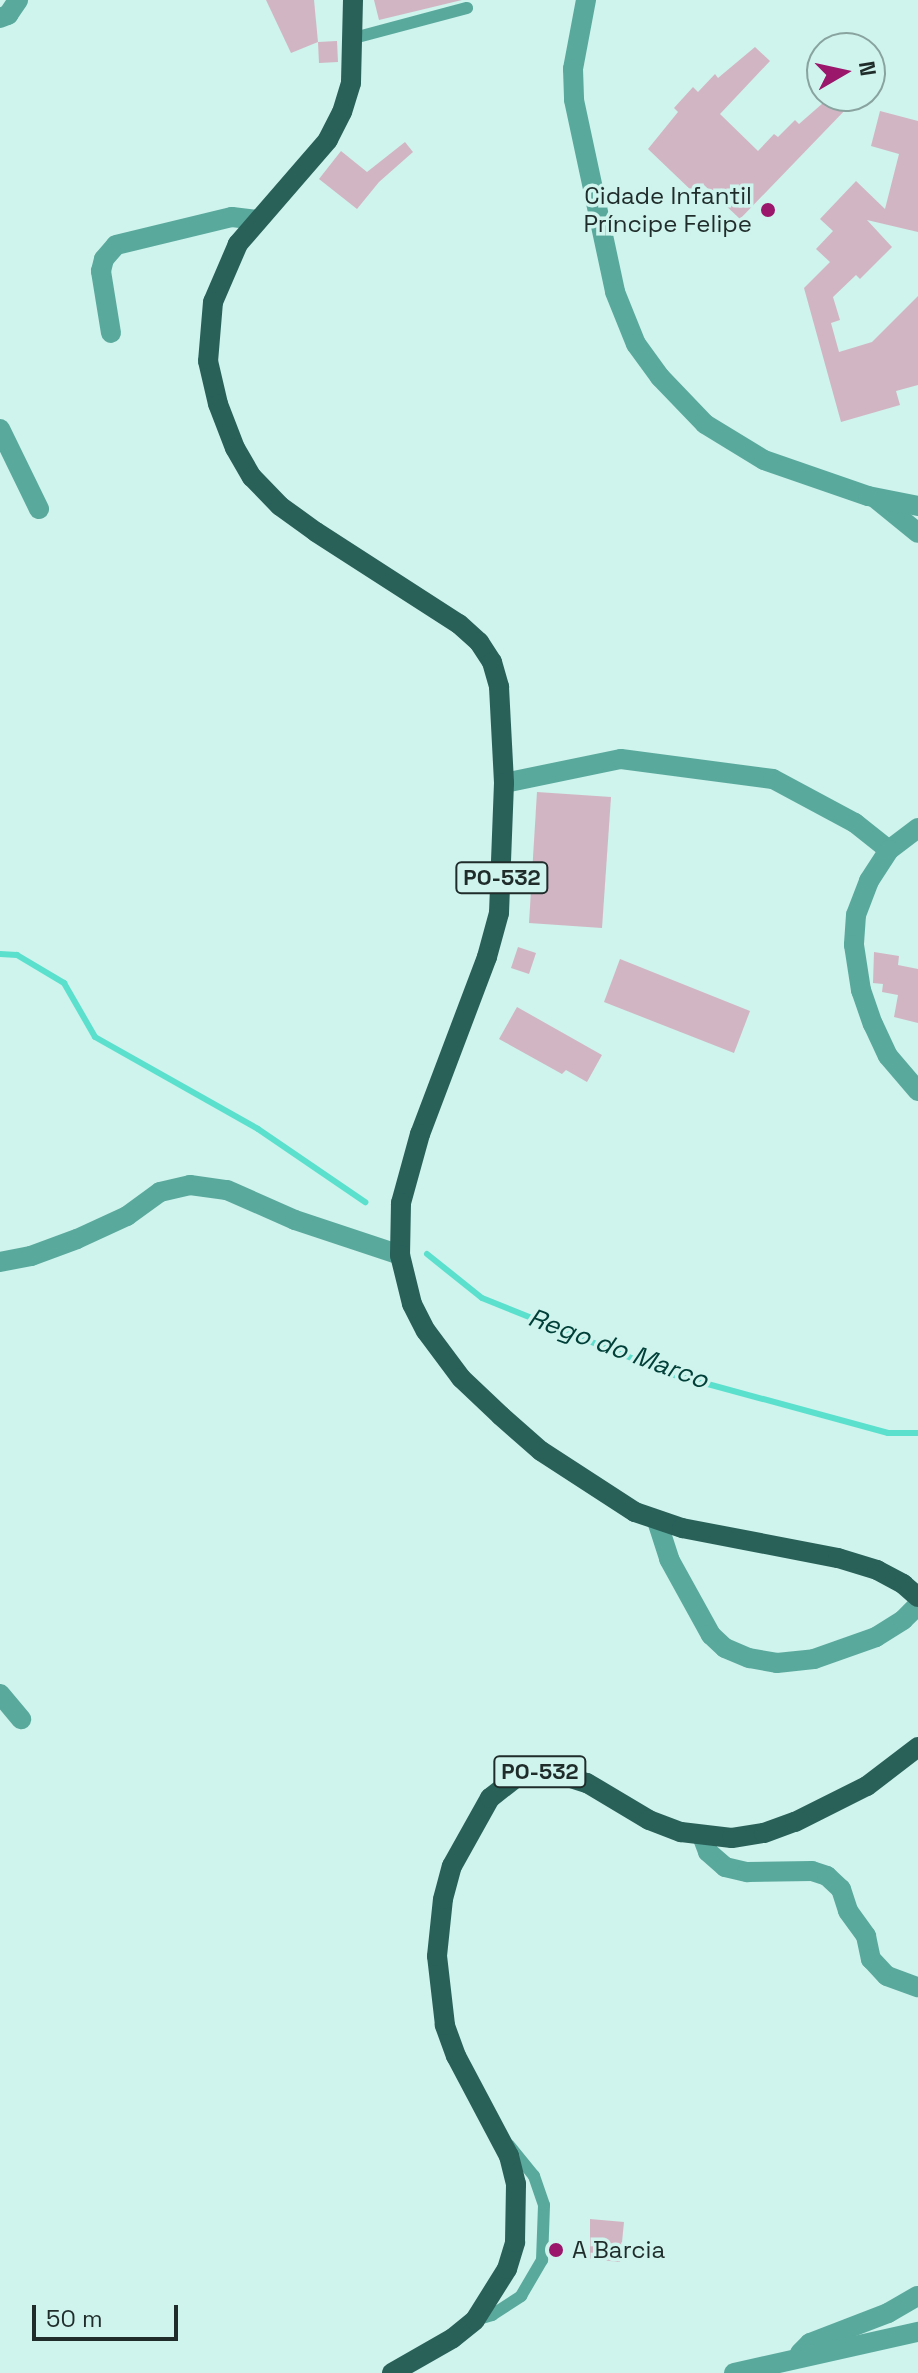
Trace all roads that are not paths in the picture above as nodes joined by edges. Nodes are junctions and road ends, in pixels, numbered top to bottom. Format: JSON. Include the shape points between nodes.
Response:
{"nodes":[{"id":1,"x":18,"y":0,"type":"edge"},
{"id":2,"x":353,"y":0,"type":"edge"},
{"id":3,"x":586,"y":0,"type":"edge"},
{"id":4,"x":467,"y":8,"type":"dead end"},
{"id":5,"x":0,"y":18,"type":"edge"},
{"id":6,"x":354,"y":38,"type":"junction"},
{"id":7,"x":257,"y":220,"type":"junction"},
{"id":8,"x":111,"y":333,"type":"dead end"},
{"id":9,"x":0,"y":429,"type":"edge"},
{"id":10,"x":918,"y":489,"type":"edge"},
{"id":11,"x":885,"y":499,"type":"junction"},
{"id":12,"x":918,"y":506,"type":"edge"},
{"id":13,"x":39,"y":509,"type":"dead end"},
{"id":14,"x":918,"y":533,"type":"edge"},
{"id":15,"x":504,"y":783,"type":"junction"},
{"id":16,"x":918,"y":828,"type":"edge"},
{"id":17,"x":889,"y":850,"type":"junction"},
{"id":18,"x":918,"y":1091,"type":"edge"},
{"id":19,"x":400,"y":1255,"type":"junction"},
{"id":20,"x":0,"y":1262,"type":"edge"},
{"id":21,"x":657,"y":1521,"type":"junction"},
{"id":22,"x":918,"y":1597,"type":"edge"},
{"id":23,"x":918,"y":1605,"type":"edge"},
{"id":24,"x":0,"y":1694,"type":"edge"},
{"id":25,"x":21,"y":1719,"type":"dead end"},
{"id":26,"x":918,"y":1747,"type":"edge"},
{"id":27,"x":702,"y":1836,"type":"junction"},
{"id":28,"x":918,"y":1987,"type":"edge"},
{"id":29,"x":497,"y":2131,"type":"junction"},
{"id":30,"x":918,"y":2296,"type":"edge"},
{"id":31,"x":475,"y":2320,"type":"junction"},
{"id":32,"x":918,"y":2332,"type":"edge"},
{"id":33,"x":796,"y":2356,"type":"junction"},
{"id":34,"x":392,"y":2373,"type":"edge"},
{"id":35,"x":734,"y":2373,"type":"edge"}],
"edges":[{"from":1,"to":5,"type":"street"},
{"from":2,"to":6,"type":"main road","number":"PO-532"},
{"from":3,"to":11,"type":"street","via":[[573,69],[574,100],[615,292],[636,344],[705,424],[764,460]]},
{"from":4,"to":6,"type":"lane"},
{"from":6,"to":7,"type":"main road","number":"PO-532","via":[[351,83],[328,140]]},
{"from":7,"to":8,"type":"street","via":[[232,217],[116,245],[101,271]]},
{"from":7,"to":15,"type":"main road","number":"PO-532","via":[[222,274],[208,328],[208,361],[235,448],[252,477],[280,506],[441,611],[479,642],[499,687]]},
{"from":9,"to":13,"type":"street"},
{"from":10,"to":11,"type":"street"},
{"from":11,"to":12,"type":"street"},
{"from":11,"to":14,"type":"street"},
{"from":15,"to":17,"type":"street","via":[[621,759],[773,779],[855,823]]},
{"from":15,"to":19,"type":"main road","number":"PO-532","via":[[499,913],[409,1169],[401,1203]]},
{"from":16,"to":17,"type":"street"},
{"from":17,"to":18,"type":"street","via":[[856,915],[854,945],[873,1024],[888,1056]]},
{"from":19,"to":20,"type":"street","via":[[295,1220],[227,1190],[190,1185],[160,1192],[127,1216],[77,1239]]},
{"from":19,"to":21,"type":"main road","number":"PO-532","via":[[412,1304],[461,1378],[541,1451],[599,1491]]},
{"from":21,"to":22,"type":"main road","number":"PO-532","via":[[838,1558],[877,1570]]},
{"from":21,"to":23,"type":"street","via":[[695,1610],[725,1648],[749,1658],[777,1663],[814,1659],[876,1637]]},
{"from":24,"to":25,"type":"street"},
{"from":26,"to":27,"type":"main road","number":"PO-532","via":[[867,1786],[795,1822],[732,1838]]},
{"from":27,"to":28,"type":"street","via":[[708,1852],[725,1867],[827,1876],[841,1889],[848,1911],[866,1936],[871,1959],[887,1976]]},
{"from":27,"to":29,"type":"main road","number":"PO-532","via":[[649,1820],[587,1783],[549,1771],[518,1776],[490,1798],[452,1866],[437,1956],[452,2046],[469,2087]]},
{"from":29,"to":31,"type":"main road","number":"PO-532","via":[[516,2184],[515,2242],[507,2269]]},
{"from":29,"to":31,"type":"lane","via":[[534,2176],[546,2230],[531,2286],[507,2307]]},
{"from":30,"to":33,"type":"street","via":[[810,2343]]},
{"from":31,"to":34,"type":"main road","number":"PO-532"},
{"from":32,"to":33,"type":"street"},
{"from":33,"to":35,"type":"street"}]}
